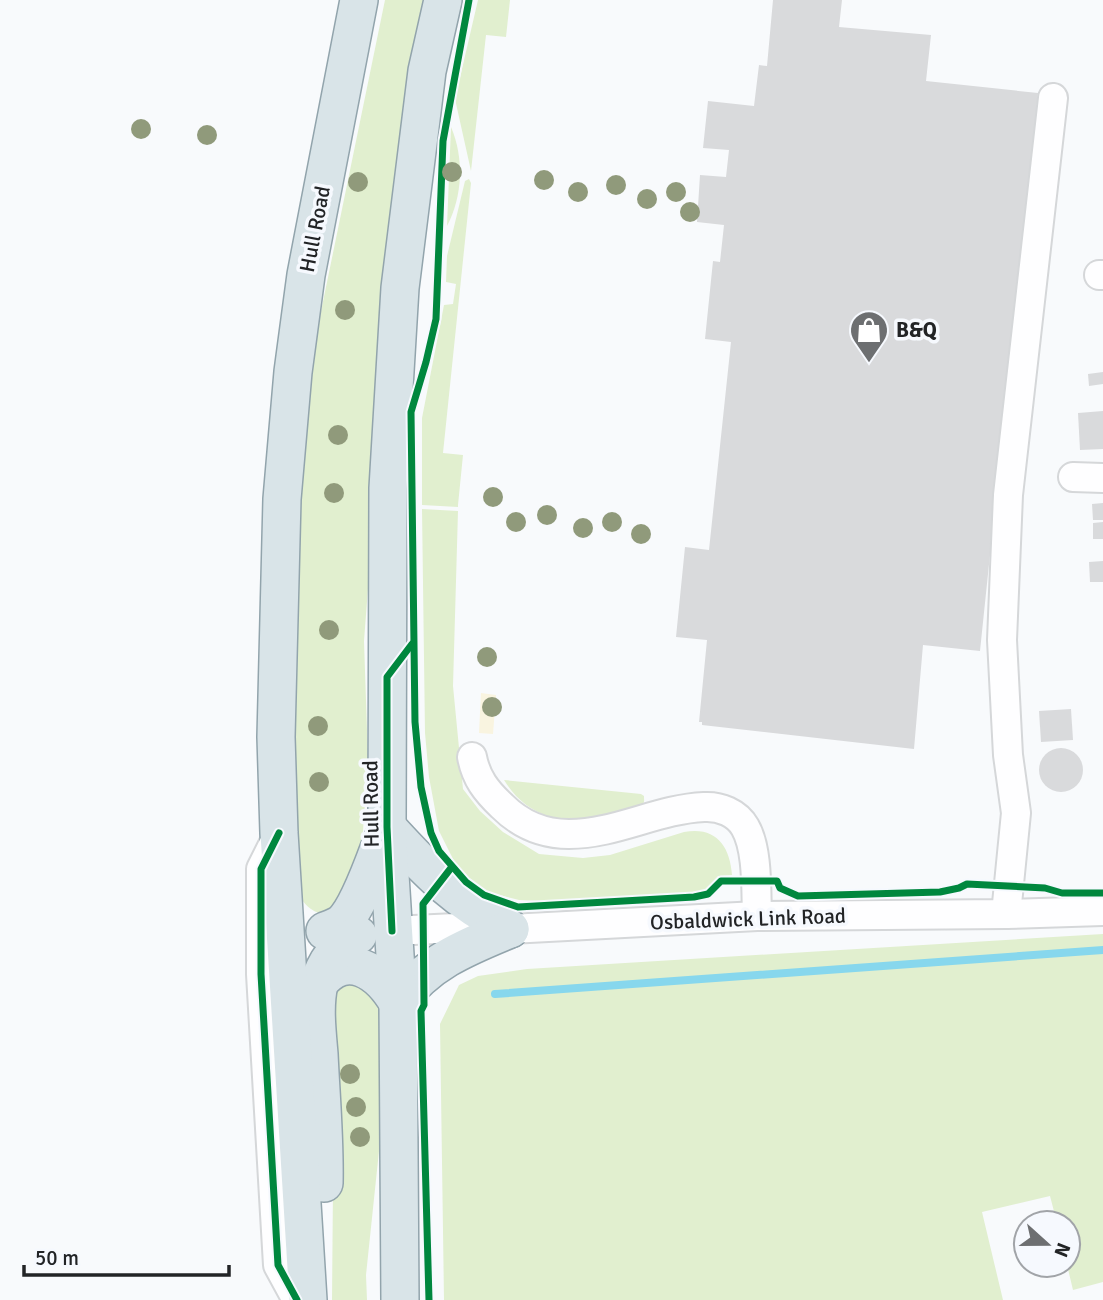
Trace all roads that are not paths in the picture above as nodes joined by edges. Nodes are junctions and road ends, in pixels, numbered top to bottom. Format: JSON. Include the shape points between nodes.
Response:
{"nodes":[{"id":1,"x":359,"y":0,"type":"edge"},
{"id":2,"x":443,"y":0,"type":"edge"},
{"id":3,"x":1052,"y":98,"type":"dead end"},
{"id":4,"x":1073,"y":477,"type":"dead end"},
{"id":5,"x":1103,"y":478,"type":"edge"},
{"id":6,"x":472,"y":757,"type":"dead end"},
{"id":7,"x":387,"y":827,"type":"junction"},
{"id":8,"x":279,"y":833,"type":"junction"},
{"id":9,"x":283,"y":909,"type":"junction"},
{"id":10,"x":1103,"y":911,"type":"edge"},
{"id":11,"x":1006,"y":914,"type":"junction"},
{"id":12,"x":757,"y":916,"type":"junction"},
{"id":13,"x":510,"y":929,"type":"junction"},
{"id":14,"x":359,"y":932,"type":"junction"},
{"id":15,"x":319,"y":984,"type":"junction"},
{"id":16,"x":398,"y":1003,"type":"junction"},
{"id":17,"x":398,"y":1291,"type":"edge"},
{"id":18,"x":297,"y":1300,"type":"edge"},
{"id":19,"x":308,"y":1300,"type":"edge"},
{"id":20,"x":315,"y":1300,"type":"edge"}],
"edges":[{"from":1,"to":8,"type":"main road","name":"Hull Road","via":[[306,275],[293,372],[282,499],[276,737]]},
{"from":2,"to":7,"type":"main road","name":"Hull Road","via":[[427,71],[400,288],[388,488]]},
{"from":3,"to":11,"type":"street","via":[[1008,495],[1002,640],[1016,813]]},
{"from":4,"to":5,"type":"street"},
{"from":6,"to":12,"type":"street","via":[[476,776],[514,818],[551,832],[609,830],[705,806],[723,808],[746,827],[755,870]]},
{"from":7,"to":13,"type":"main road","via":[[439,883]]},
{"from":7,"to":14,"type":"main road","name":"Hull Road"},
{"from":7,"to":14,"type":"main road","via":[[362,889],[340,925]]},
{"from":8,"to":9,"type":"main road","name":"Hull Road"},
{"from":8,"to":18,"type":"street","via":[[261,869],[261,974],[278,1265]]},
{"from":9,"to":14,"type":"main road","via":[[304,923]]},
{"from":9,"to":19,"type":"main road","name":"Hull Road"},
{"from":10,"to":11,"type":"street","name":"Osbaldwick Link Road"},
{"from":11,"to":12,"type":"street","name":"Osbaldwick Link Road"},
{"from":12,"to":13,"type":"street","name":"Osbaldwick Link Road"},
{"from":13,"to":14,"type":"street","name":"Osbaldwick Link Road"},
{"from":13,"to":16,"type":"main road","via":[[443,959],[413,983]]},
{"from":14,"to":15,"type":"main road","via":[[329,961]]},
{"from":14,"to":16,"type":"main road","name":"Hull Road"},
{"from":15,"to":16,"type":"main road","via":[[329,972],[354,966],[379,978]]},
{"from":15,"to":20,"type":"main road","via":[[324,1266]]},
{"from":16,"to":17,"type":"main road","name":"Hull Road"}]}
